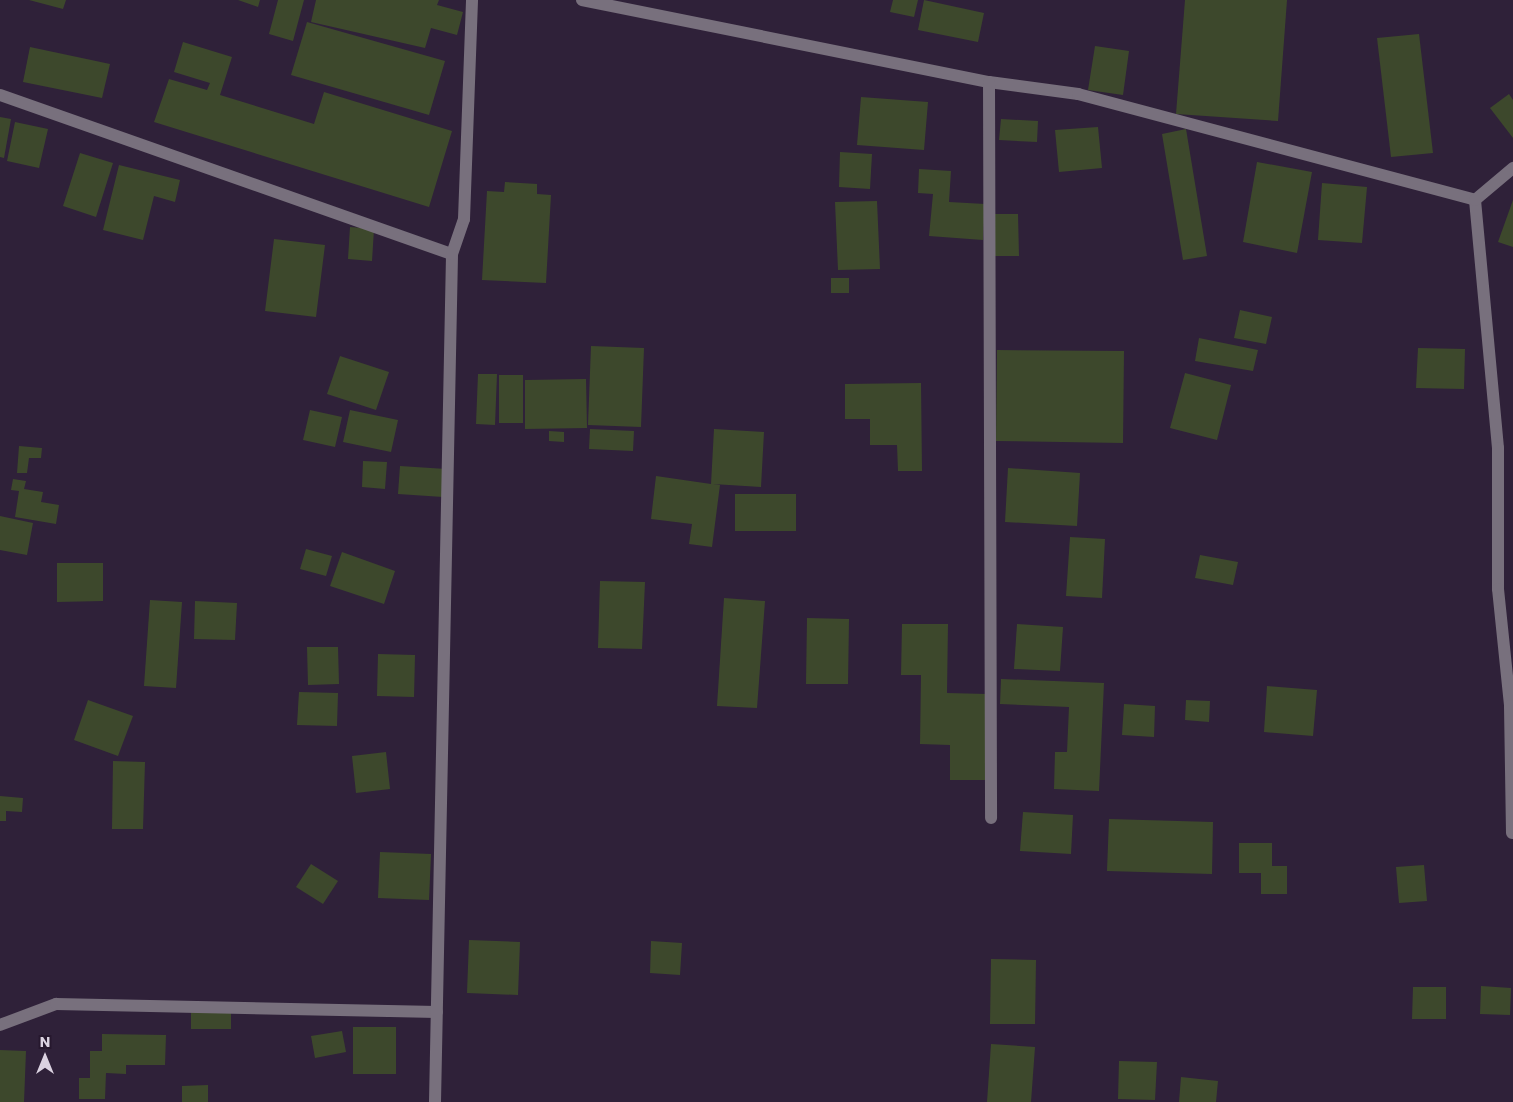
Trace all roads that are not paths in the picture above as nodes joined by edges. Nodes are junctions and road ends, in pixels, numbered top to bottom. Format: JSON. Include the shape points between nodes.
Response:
{"nodes":[{"id":1,"x":472,"y":0,"type":"edge"},
{"id":2,"x":582,"y":0,"type":"edge"},
{"id":3,"x":989,"y":82,"type":"junction"},
{"id":4,"x":0,"y":95,"type":"edge"},
{"id":5,"x":1513,"y":168,"type":"edge"},
{"id":6,"x":1475,"y":200,"type":"junction"},
{"id":7,"x":452,"y":254,"type":"junction"},
{"id":8,"x":991,"y":818,"type":"dead end"},
{"id":9,"x":1512,"y":833,"type":"edge"},
{"id":10,"x":437,"y":1012,"type":"junction"},
{"id":11,"x":0,"y":1025,"type":"edge"},
{"id":12,"x":435,"y":1102,"type":"edge"}],
"edges":[{"from":1,"to":7,"type":"street","via":[[464,219]]},
{"from":2,"to":3,"type":"street"},
{"from":3,"to":6,"type":"street","via":[[1078,94]]},
{"from":3,"to":8,"type":"street"},
{"from":4,"to":7,"type":"street"},
{"from":5,"to":6,"type":"street"},
{"from":6,"to":9,"type":"street","via":[[1498,448],[1498,589],[1510,706]]},
{"from":7,"to":10,"type":"street"},
{"from":10,"to":11,"type":"street","via":[[56,1004]]},
{"from":10,"to":12,"type":"street"}]}
